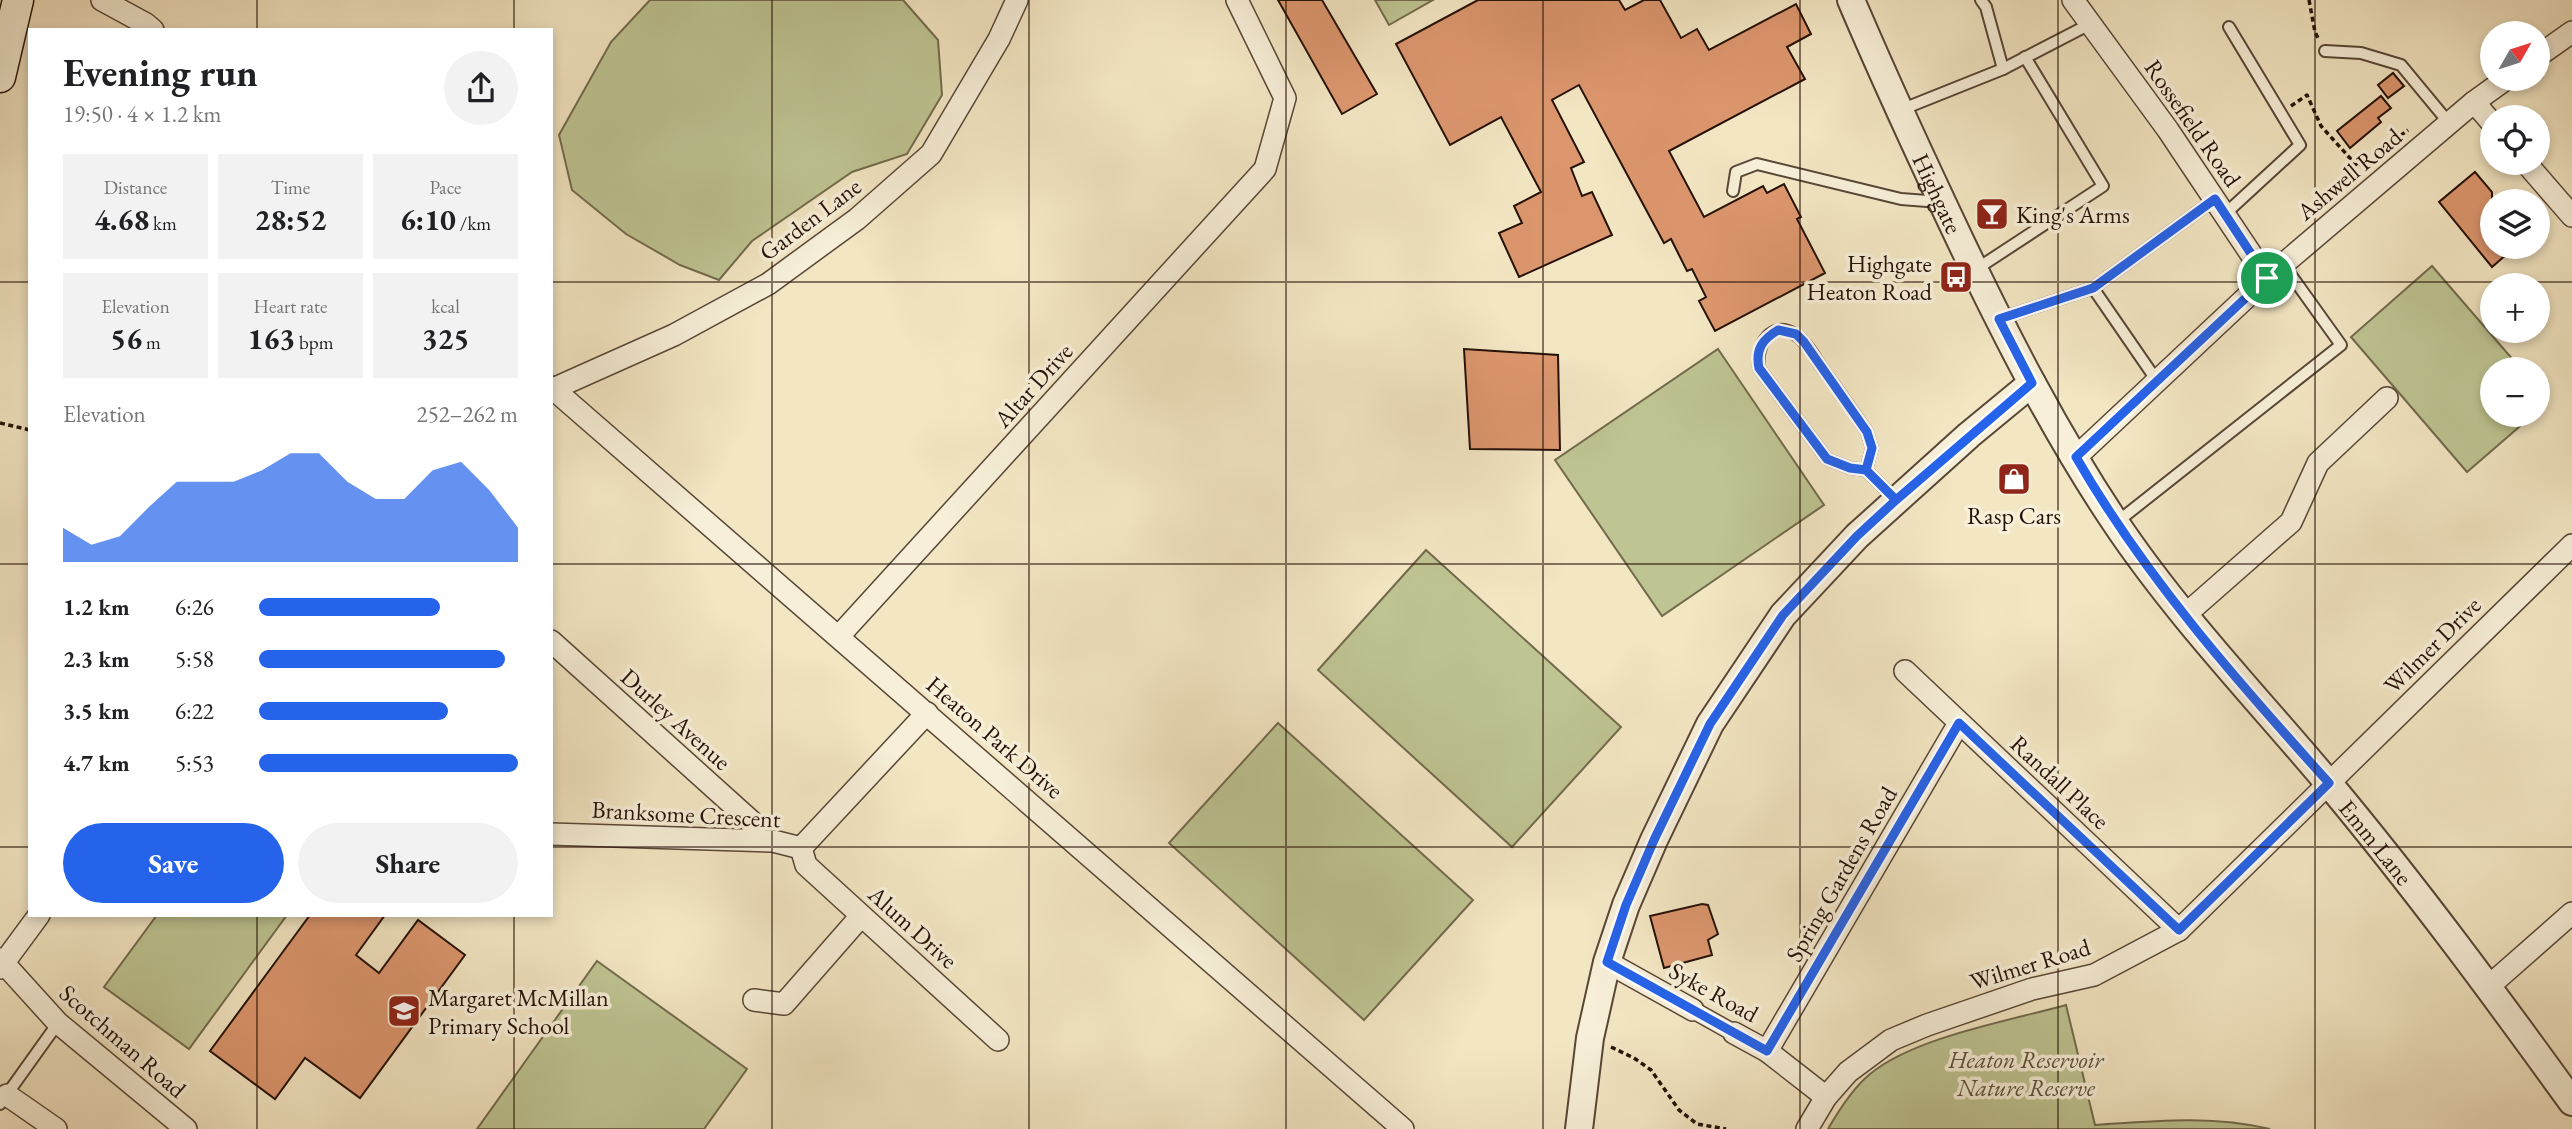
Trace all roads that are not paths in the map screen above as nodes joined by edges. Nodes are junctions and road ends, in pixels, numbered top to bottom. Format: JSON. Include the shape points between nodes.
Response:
{"nodes":[{"id":1,"x":18,"y":0,"type":"edge"},
{"id":2,"x":102,"y":0,"type":"edge"},
{"id":3,"x":1017,"y":0,"type":"edge"},
{"id":4,"x":1237,"y":0,"type":"edge"},
{"id":5,"x":1851,"y":0,"type":"edge"},
{"id":6,"x":1981,"y":0,"type":"edge"},
{"id":7,"x":2073,"y":0,"type":"edge"},
{"id":8,"x":2090,"y":24,"type":"junction"},
{"id":9,"x":2229,"y":27,"type":"dead end"},
{"id":10,"x":150,"y":28,"type":"edge"},
{"id":11,"x":2572,"y":32,"type":"edge"},
{"id":12,"x":2550,"y":48,"type":"edge"},
{"id":13,"x":2325,"y":51,"type":"road end"},
{"id":14,"x":2025,"y":57,"type":"junction"},
{"id":15,"x":2003,"y":69,"type":"junction"},
{"id":16,"x":0,"y":77,"type":"edge"},
{"id":17,"x":2489,"y":91,"type":"edge"},
{"id":18,"x":2474,"y":102,"type":"junction"},
{"id":19,"x":2480,"y":109,"type":"edge"},
{"id":20,"x":1898,"y":111,"type":"junction"},
{"id":21,"x":2442,"y":115,"type":"junction"},
{"id":22,"x":2536,"y":175,"type":"edge"},
{"id":23,"x":1733,"y":191,"type":"dead end"},
{"id":24,"x":1942,"y":202,"type":"junction"},
{"id":25,"x":2220,"y":207,"type":"junction"},
{"id":26,"x":2572,"y":216,"type":"edge"},
{"id":27,"x":1975,"y":270,"type":"junction"},
{"id":28,"x":2275,"y":271,"type":"junction"},
{"id":29,"x":2093,"y":288,"type":"junction"},
{"id":30,"x":1999,"y":319,"type":"junction"},
{"id":31,"x":2157,"y":381,"type":"junction"},
{"id":32,"x":2032,"y":383,"type":"junction"},
{"id":33,"x":553,"y":388,"type":"edge"},
{"id":34,"x":553,"y":389,"type":"edge"},
{"id":35,"x":2387,"y":398,"type":"dead end"},
{"id":36,"x":2076,"y":457,"type":"junction"},
{"id":37,"x":1866,"y":470,"type":"junction"},
{"id":38,"x":1896,"y":500,"type":"junction"},
{"id":39,"x":2116,"y":523,"type":"junction"},
{"id":40,"x":2572,"y":545,"type":"edge"},
{"id":41,"x":2185,"y":615,"type":"junction"},
{"id":42,"x":839,"y":636,"type":"junction"},
{"id":43,"x":553,"y":643,"type":"edge"},
{"id":44,"x":1905,"y":671,"type":"dead end"},
{"id":45,"x":927,"y":712,"type":"junction"},
{"id":46,"x":1959,"y":723,"type":"junction"},
{"id":47,"x":2329,"y":783,"type":"junction"},
{"id":48,"x":553,"y":834,"type":"edge"},
{"id":49,"x":757,"y":841,"type":"junction"},
{"id":50,"x":801,"y":848,"type":"junction"},
{"id":51,"x":2572,"y":913,"type":"edge"},
{"id":52,"x":861,"y":916,"type":"junction"},
{"id":53,"x":38,"y":917,"type":"edge"},
{"id":54,"x":2179,"y":930,"type":"junction"},
{"id":55,"x":1607,"y":962,"type":"junction"},
{"id":56,"x":1,"y":963,"type":"edge"},
{"id":57,"x":2488,"y":987,"type":"junction"},
{"id":58,"x":754,"y":1000,"type":"dead end"},
{"id":59,"x":1693,"y":1010,"type":"joint"},
{"id":60,"x":58,"y":1023,"type":"junction"},
{"id":61,"x":1734,"y":1033,"type":"joint"},
{"id":62,"x":998,"y":1040,"type":"dead end"},
{"id":63,"x":1767,"y":1051,"type":"junction"},
{"id":64,"x":1826,"y":1097,"type":"junction"},
{"id":65,"x":4,"y":1100,"type":"edge"},
{"id":66,"x":2572,"y":1102,"type":"edge"},
{"id":67,"x":56,"y":1129,"type":"edge"},
{"id":68,"x":186,"y":1129,"type":"edge"},
{"id":69,"x":1403,"y":1129,"type":"edge"},
{"id":70,"x":1578,"y":1129,"type":"edge"},
{"id":71,"x":1807,"y":1129,"type":"edge"}],
"edges":[{"from":1,"to":16,"type":"main road"},
{"from":2,"to":10,"type":"street"},
{"from":3,"to":33,"type":"street","name":"Garden Lane","via":[[931,154],[857,219],[768,284],[674,335]]},
{"from":4,"to":42,"type":"street","name":"Altar Drive","via":[[1285,97],[1265,169]]},
{"from":5,"to":20,"type":"street","name":"Highgate"},
{"from":6,"to":15,"type":"lane"},
{"from":7,"to":8,"type":"street","name":"Rossefield Road"},
{"from":8,"to":14,"type":"lane"},
{"from":8,"to":25,"type":"street","name":"Rossefield Road"},
{"from":9,"to":25,"type":"lane","via":[[2300,145]]},
{"from":11,"to":12,"type":"street"},
{"from":13,"to":21,"type":"lane","via":[[2361,53],[2401,65]]},
{"from":14,"to":15,"type":"lane"},
{"from":14,"to":27,"type":"lane","via":[[2103,186]]},
{"from":15,"to":20,"type":"lane"},
{"from":17,"to":18,"type":"street","name":"Ashwell Road"},
{"from":18,"to":19,"type":"street"},
{"from":18,"to":21,"type":"street","name":"Ashwell Road"},
{"from":20,"to":24,"type":"street","name":"Highgate"},
{"from":21,"to":28,"type":"street","name":"Ashwell Road"},
{"from":22,"to":26,"type":"street"},
{"from":23,"to":24,"type":"lane","via":[[1736,172],[1757,164],[1901,199]]},
{"from":24,"to":27,"type":"street","name":"Highgate"},
{"from":25,"to":28,"type":"street","name":"Rossefield Road"},
{"from":25,"to":29,"type":"lane"},
{"from":27,"to":30,"type":"street","name":"Highgate"},
{"from":28,"to":31,"type":"street","name":"Ashwell Road"},
{"from":28,"to":39,"type":"lane","via":[[2342,345]]},
{"from":29,"to":30,"type":"lane"},
{"from":29,"to":31,"type":"lane"},
{"from":30,"to":32,"type":"street","name":"Highgate"},
{"from":31,"to":36,"type":"street","name":"Ashwell Road"},
{"from":32,"to":36,"type":"street","name":"Emm Lane"},
{"from":32,"to":38,"type":"street"},
{"from":34,"to":42,"type":"street","name":"Heaton Park Drive"},
{"from":35,"to":41,"type":"street","via":[[2318,463],[2291,523]]},
{"from":36,"to":39,"type":"street","name":"Emm Lane"},
{"from":37,"to":37,"type":"lane","via":[[1827,459],[1759,368],[1762,341],[1772,333],[1788,330],[1804,342],[1867,432],[1872,448]]},
{"from":37,"to":38,"type":"lane"},
{"from":38,"to":55,"type":"street","via":[[1783,615],[1710,724],[1654,840]]},
{"from":39,"to":41,"type":"street","name":"Emm Lane"},
{"from":40,"to":47,"type":"street","name":"Wilmer Drive"},
{"from":41,"to":47,"type":"street","name":"Emm Lane"},
{"from":42,"to":45,"type":"street","name":"Heaton Park Drive"},
{"from":43,"to":49,"type":"street","name":"Durley Avenue","via":[[751,821]]},
{"from":44,"to":46,"type":"street","name":"Randall Place"},
{"from":45,"to":50,"type":"street","name":"Branksome Crescent"},
{"from":45,"to":69,"type":"street","name":"Heaton Park Drive"},
{"from":46,"to":54,"type":"street","name":"Randall Place"},
{"from":46,"to":63,"type":"street","name":"Spring Gardens Road"},
{"from":47,"to":54,"type":"street","name":"Wilmer Road"},
{"from":47,"to":57,"type":"street","name":"Emm Lane"},
{"from":48,"to":49,"type":"street","name":"Branksome Crescent"},
{"from":49,"to":50,"type":"street","name":"Branksome Crescent"},
{"from":50,"to":52,"type":"street","name":"Alum Drive","via":[[806,865]]},
{"from":51,"to":57,"type":"street"},
{"from":52,"to":58,"type":"street","via":[[784,1004]]},
{"from":52,"to":62,"type":"street","name":"Alum Drive"},
{"from":53,"to":56,"type":"street"},
{"from":54,"to":64,"type":"street","name":"Wilmer Road","via":[[2094,975],[2032,989],[1891,1040],[1848,1072]]},
{"from":55,"to":59,"type":"street","name":"Syke Road"},
{"from":55,"to":70,"type":"street","via":[[1590,1038]]},
{"from":56,"to":60,"type":"street","name":"Scotchman Road"},
{"from":57,"to":66,"type":"street","name":"Emm Lane"},
{"from":59,"to":61,"type":"street","name":"Syke Road"},
{"from":60,"to":65,"type":"lane"},
{"from":60,"to":68,"type":"street","name":"Scotchman Road"},
{"from":61,"to":63,"type":"street","name":"Syke Road"},
{"from":63,"to":64,"type":"street","name":"Syke Road"},
{"from":64,"to":71,"type":"street","name":"Wilmer Road"},
{"from":65,"to":67,"type":"street"}]}
